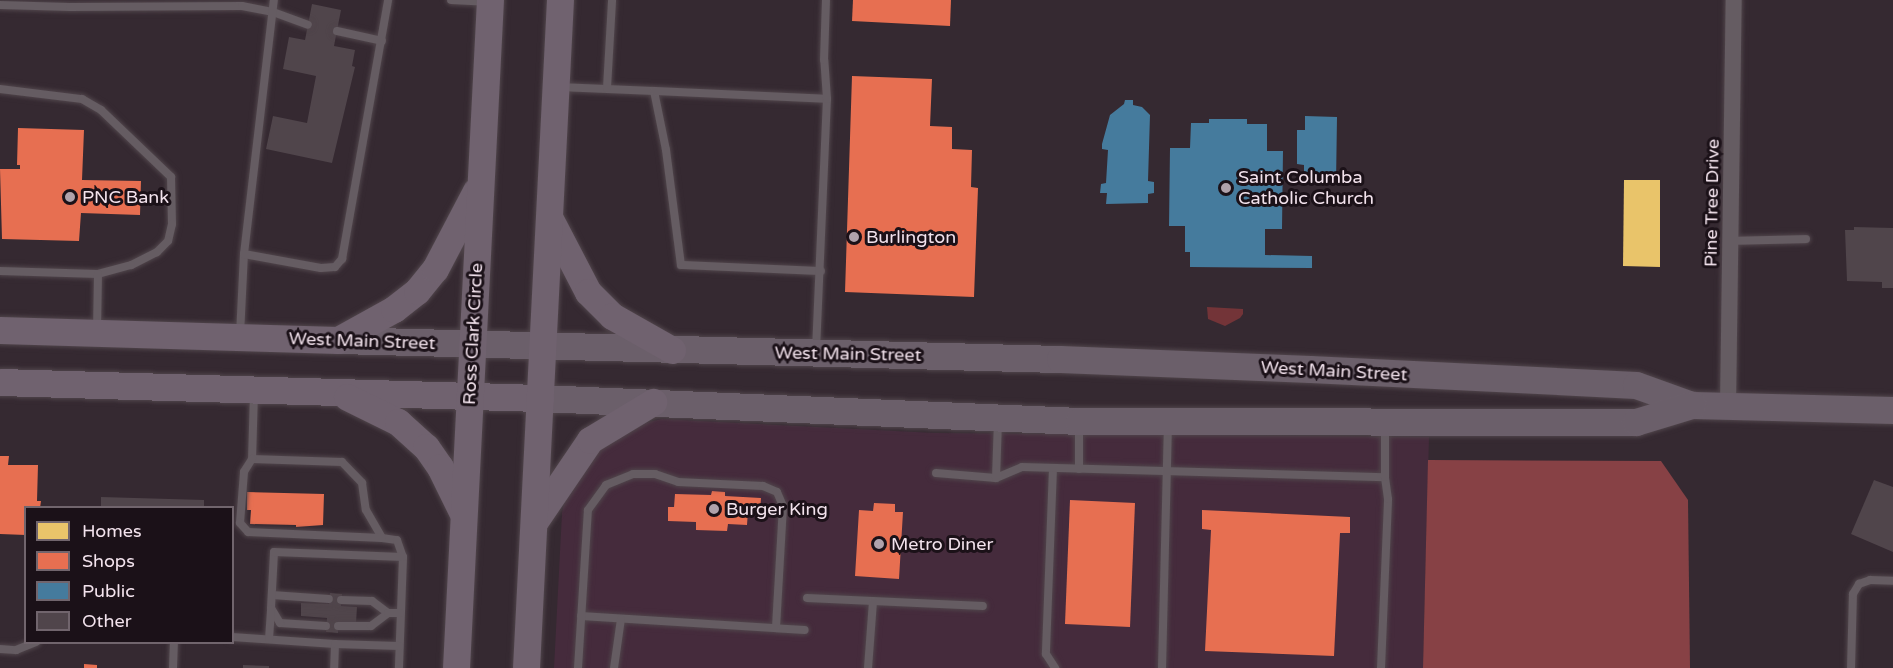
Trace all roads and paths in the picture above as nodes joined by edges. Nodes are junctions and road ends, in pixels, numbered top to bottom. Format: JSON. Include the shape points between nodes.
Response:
{"nodes":[{"id":1,"x":274,"y":0,"type":"edge"},
{"id":2,"x":388,"y":0,"type":"edge"},
{"id":3,"x":451,"y":0,"type":"edge"},
{"id":4,"x":560,"y":0,"type":"edge"},
{"id":5,"x":612,"y":0,"type":"edge"},
{"id":6,"x":826,"y":0,"type":"edge"},
{"id":7,"x":1734,"y":0,"type":"edge"},
{"id":8,"x":490,"y":1,"type":"edge"},
{"id":9,"x":0,"y":4,"type":"edge"},
{"id":10,"x":70,"y":4,"type":"edge"},
{"id":11,"x":273,"y":12,"type":"junction"},
{"id":12,"x":308,"y":25,"type":"dead end"},
{"id":13,"x":337,"y":31,"type":"dead end"},
{"id":14,"x":382,"y":41,"type":"junction"},
{"id":15,"x":555,"y":87,"type":"junction"},
{"id":16,"x":607,"y":88,"type":"junction"},
{"id":17,"x":0,"y":89,"type":"edge"},
{"id":18,"x":654,"y":91,"type":"junction"},
{"id":19,"x":826,"y":99,"type":"junction"},
{"id":20,"x":480,"y":184,"type":"junction"},
{"id":21,"x":549,"y":217,"type":"junction"},
{"id":22,"x":1806,"y":239,"type":"dead end"},
{"id":23,"x":1731,"y":241,"type":"junction"},
{"id":24,"x":244,"y":254,"type":"junction"},
{"id":25,"x":0,"y":271,"type":"edge"},
{"id":26,"x":821,"y":271,"type":"junction"},
{"id":27,"x":98,"y":274,"type":"junction"},
{"id":28,"x":0,"y":330,"type":"edge"},
{"id":29,"x":97,"y":333,"type":"junction"},
{"id":30,"x":240,"y":337,"type":"junction"},
{"id":31,"x":338,"y":340,"type":"junction"},
{"id":32,"x":473,"y":344,"type":"junction"},
{"id":33,"x":543,"y":346,"type":"junction"},
{"id":34,"x":672,"y":350,"type":"junction"},
{"id":35,"x":815,"y":353,"type":"junction"},
{"id":36,"x":0,"y":382,"type":"edge"},
{"id":37,"x":254,"y":390,"type":"junction"},
{"id":38,"x":338,"y":393,"type":"junction"},
{"id":39,"x":470,"y":396,"type":"junction"},
{"id":40,"x":540,"y":398,"type":"junction"},
{"id":41,"x":653,"y":402,"type":"junction"},
{"id":42,"x":1692,"y":405,"type":"junction"},
{"id":43,"x":1728,"y":406,"type":"junction"},
{"id":44,"x":1893,"y":410,"type":"edge"},
{"id":45,"x":998,"y":419,"type":"junction"},
{"id":46,"x":1079,"y":421,"type":"junction"},
{"id":47,"x":1169,"y":422,"type":"junction"},
{"id":48,"x":1385,"y":422,"type":"junction"},
{"id":49,"x":252,"y":459,"type":"junction"},
{"id":50,"x":1053,"y":468,"type":"junction"},
{"id":51,"x":1079,"y":469,"type":"junction"},
{"id":52,"x":1167,"y":472,"type":"junction"},
{"id":53,"x":936,"y":473,"type":"dead end"},
{"id":54,"x":1385,"y":477,"type":"junction"},
{"id":55,"x":996,"y":478,"type":"junction"},
{"id":56,"x":464,"y":515,"type":"junction"},
{"id":57,"x":534,"y":522,"type":"junction"},
{"id":58,"x":382,"y":538,"type":"junction"},
{"id":59,"x":403,"y":557,"type":"junction"},
{"id":60,"x":1893,"y":581,"type":"edge"},
{"id":61,"x":272,"y":595,"type":"junction"},
{"id":62,"x":807,"y":598,"type":"dead end"},
{"id":63,"x":329,"y":599,"type":"dead end"},
{"id":64,"x":342,"y":600,"type":"dead end"},
{"id":65,"x":873,"y":601,"type":"junction"},
{"id":66,"x":983,"y":606,"type":"dead end"},
{"id":67,"x":271,"y":608,"type":"junction"},
{"id":68,"x":388,"y":613,"type":"junction"},
{"id":69,"x":400,"y":613,"type":"junction"},
{"id":70,"x":581,"y":616,"type":"junction"},
{"id":71,"x":621,"y":619,"type":"junction"},
{"id":72,"x":326,"y":626,"type":"dead end"},
{"id":73,"x":338,"y":626,"type":"dead end"},
{"id":74,"x":776,"y":628,"type":"junction"},
{"id":75,"x":805,"y":630,"type":"dead end"},
{"id":76,"x":234,"y":637,"type":"edge"},
{"id":77,"x":269,"y":639,"type":"junction"},
{"id":78,"x":31,"y":644,"type":"edge"},
{"id":79,"x":174,"y":644,"type":"edge"},
{"id":80,"x":335,"y":644,"type":"junction"},
{"id":81,"x":399,"y":646,"type":"junction"},
{"id":82,"x":0,"y":649,"type":"edge"},
{"id":83,"x":173,"y":668,"type":"edge"},
{"id":84,"x":334,"y":668,"type":"edge"},
{"id":85,"x":399,"y":668,"type":"edge"},
{"id":86,"x":456,"y":668,"type":"edge"},
{"id":87,"x":526,"y":668,"type":"edge"},
{"id":88,"x":578,"y":668,"type":"edge"},
{"id":89,"x":614,"y":668,"type":"edge"},
{"id":90,"x":868,"y":668,"type":"edge"},
{"id":91,"x":1055,"y":668,"type":"edge"},
{"id":92,"x":1162,"y":668,"type":"edge"},
{"id":93,"x":1381,"y":668,"type":"edge"},
{"id":94,"x":1851,"y":668,"type":"edge"}],
"edges":[{"from":1,"to":11,"type":"lane"},
{"from":2,"to":14,"type":"lane"},
{"from":3,"to":8,"type":"lane"},
{"from":4,"to":15,"type":"highway"},
{"from":5,"to":16,"type":"lane"},
{"from":6,"to":19,"type":"lane"},
{"from":7,"to":23,"type":"street","name":"Pine Tree Drive"},
{"from":8,"to":20,"type":"highway","name":"Ross Clark Circle"},
{"from":9,"to":10,"type":"lane"},
{"from":10,"to":11,"type":"lane","via":[[242,6]]},
{"from":11,"to":12,"type":"lane"},
{"from":11,"to":24,"type":"lane"},
{"from":13,"to":14,"type":"lane"},
{"from":14,"to":24,"type":"lane","via":[[342,259],[335,267],[321,268]]},
{"from":15,"to":16,"type":"lane"},
{"from":15,"to":21,"type":"highway"},
{"from":16,"to":18,"type":"lane"},
{"from":17,"to":27,"type":"lane","via":[[82,99],[101,110],[171,177],[172,224],[168,241],[157,252],[131,265]]},
{"from":18,"to":19,"type":"lane"},
{"from":18,"to":26,"type":"lane","via":[[681,265]]},
{"from":19,"to":26,"type":"lane"},
{"from":20,"to":31,"type":"highway","via":[[435,269],[417,291],[394,309]]},
{"from":20,"to":32,"type":"highway","name":"Ross Clark Circle"},
{"from":21,"to":33,"type":"highway"},
{"from":21,"to":34,"type":"highway","via":[[588,292],[612,316]]},
{"from":22,"to":23,"type":"lane"},
{"from":23,"to":43,"type":"street","name":"Pine Tree Drive"},
{"from":24,"to":30,"type":"lane"},
{"from":25,"to":27,"type":"lane"},
{"from":26,"to":35,"type":"lane"},
{"from":27,"to":29,"type":"lane"},
{"from":28,"to":29,"type":"highway","name":"West Main Street"},
{"from":29,"to":30,"type":"highway","name":"West Main Street"},
{"from":30,"to":31,"type":"highway","name":"West Main Street"},
{"from":31,"to":32,"type":"main road","name":"West Main Street"},
{"from":32,"to":33,"type":"main road","name":"West Main Street"},
{"from":32,"to":39,"type":"highway","name":"Ross Clark Circle"},
{"from":33,"to":34,"type":"main road","name":"West Main Street"},
{"from":33,"to":40,"type":"highway"},
{"from":34,"to":35,"type":"main road","name":"West Main Street"},
{"from":35,"to":42,"type":"main road","name":"West Main Street","via":[[1060,359],[1636,385]]},
{"from":36,"to":37,"type":"highway","name":"West Main Street"},
{"from":37,"to":38,"type":"highway","name":"West Main Street"},
{"from":37,"to":49,"type":"lane"},
{"from":38,"to":39,"type":"highway","name":"West Main Street"},
{"from":38,"to":56,"type":"highway","via":[[398,422],[426,447]]},
{"from":39,"to":40,"type":"highway","name":"West Main Street"},
{"from":39,"to":56,"type":"highway","name":"Ross Clark Circle"},
{"from":40,"to":41,"type":"main road","name":"West Main Street"},
{"from":40,"to":57,"type":"highway"},
{"from":41,"to":45,"type":"main road","name":"West Main Street"},
{"from":41,"to":57,"type":"highway","via":[[590,440]]},
{"from":42,"to":43,"type":"main road","name":"West Main Street"},
{"from":42,"to":48,"type":"main road","name":"West Main Street","via":[[1636,422]]},
{"from":43,"to":44,"type":"main road","name":"West Main Street"},
{"from":45,"to":46,"type":"main road","name":"West Main Street"},
{"from":45,"to":55,"type":"lane"},
{"from":46,"to":47,"type":"main road","name":"West Main Street"},
{"from":46,"to":51,"type":"lane"},
{"from":47,"to":48,"type":"main road","name":"West Main Street"},
{"from":47,"to":52,"type":"lane"},
{"from":48,"to":54,"type":"lane"},
{"from":49,"to":58,"type":"lane","via":[[342,462],[362,483],[366,510]]},
{"from":49,"to":58,"type":"lane","via":[[244,472],[240,523],[248,532]]},
{"from":50,"to":51,"type":"lane"},
{"from":50,"to":55,"type":"lane","via":[[1022,468]]},
{"from":50,"to":91,"type":"lane","via":[[1046,654]]},
{"from":51,"to":52,"type":"lane"},
{"from":52,"to":54,"type":"lane"},
{"from":52,"to":92,"type":"lane"},
{"from":53,"to":55,"type":"lane"},
{"from":54,"to":93,"type":"lane","via":[[1388,499]]},
{"from":56,"to":86,"type":"highway","name":"Ross Clark Circle"},
{"from":57,"to":87,"type":"highway"},
{"from":58,"to":59,"type":"lane","via":[[397,540]]},
{"from":59,"to":61,"type":"lane","via":[[274,552]]},
{"from":59,"to":69,"type":"lane"},
{"from":60,"to":94,"type":"lane","via":[[1870,580],[1859,584],[1853,594]]},
{"from":61,"to":63,"type":"lane"},
{"from":61,"to":67,"type":"lane"},
{"from":62,"to":65,"type":"lane"},
{"from":64,"to":68,"type":"lane","via":[[372,601]]},
{"from":65,"to":66,"type":"lane"},
{"from":65,"to":90,"type":"lane"},
{"from":67,"to":72,"type":"lane","via":[[280,623]]},
{"from":67,"to":77,"type":"lane"},
{"from":68,"to":69,"type":"lane"},
{"from":68,"to":73,"type":"lane","via":[[371,626]]},
{"from":69,"to":81,"type":"lane"},
{"from":70,"to":71,"type":"lane"},
{"from":70,"to":74,"type":"lane","via":[[586,520],[592,500],[614,480],[633,474],[656,474],[678,482],[763,486],[777,492],[783,506]]},
{"from":70,"to":88,"type":"lane"},
{"from":71,"to":74,"type":"lane"},
{"from":71,"to":89,"type":"lane"},
{"from":74,"to":75,"type":"lane"},
{"from":76,"to":77,"type":"lane"},
{"from":77,"to":80,"type":"lane"},
{"from":78,"to":82,"type":"lane","via":[[16,650]]},
{"from":79,"to":83,"type":"lane"},
{"from":80,"to":81,"type":"lane"},
{"from":80,"to":84,"type":"lane"},
{"from":81,"to":85,"type":"lane"}]}
